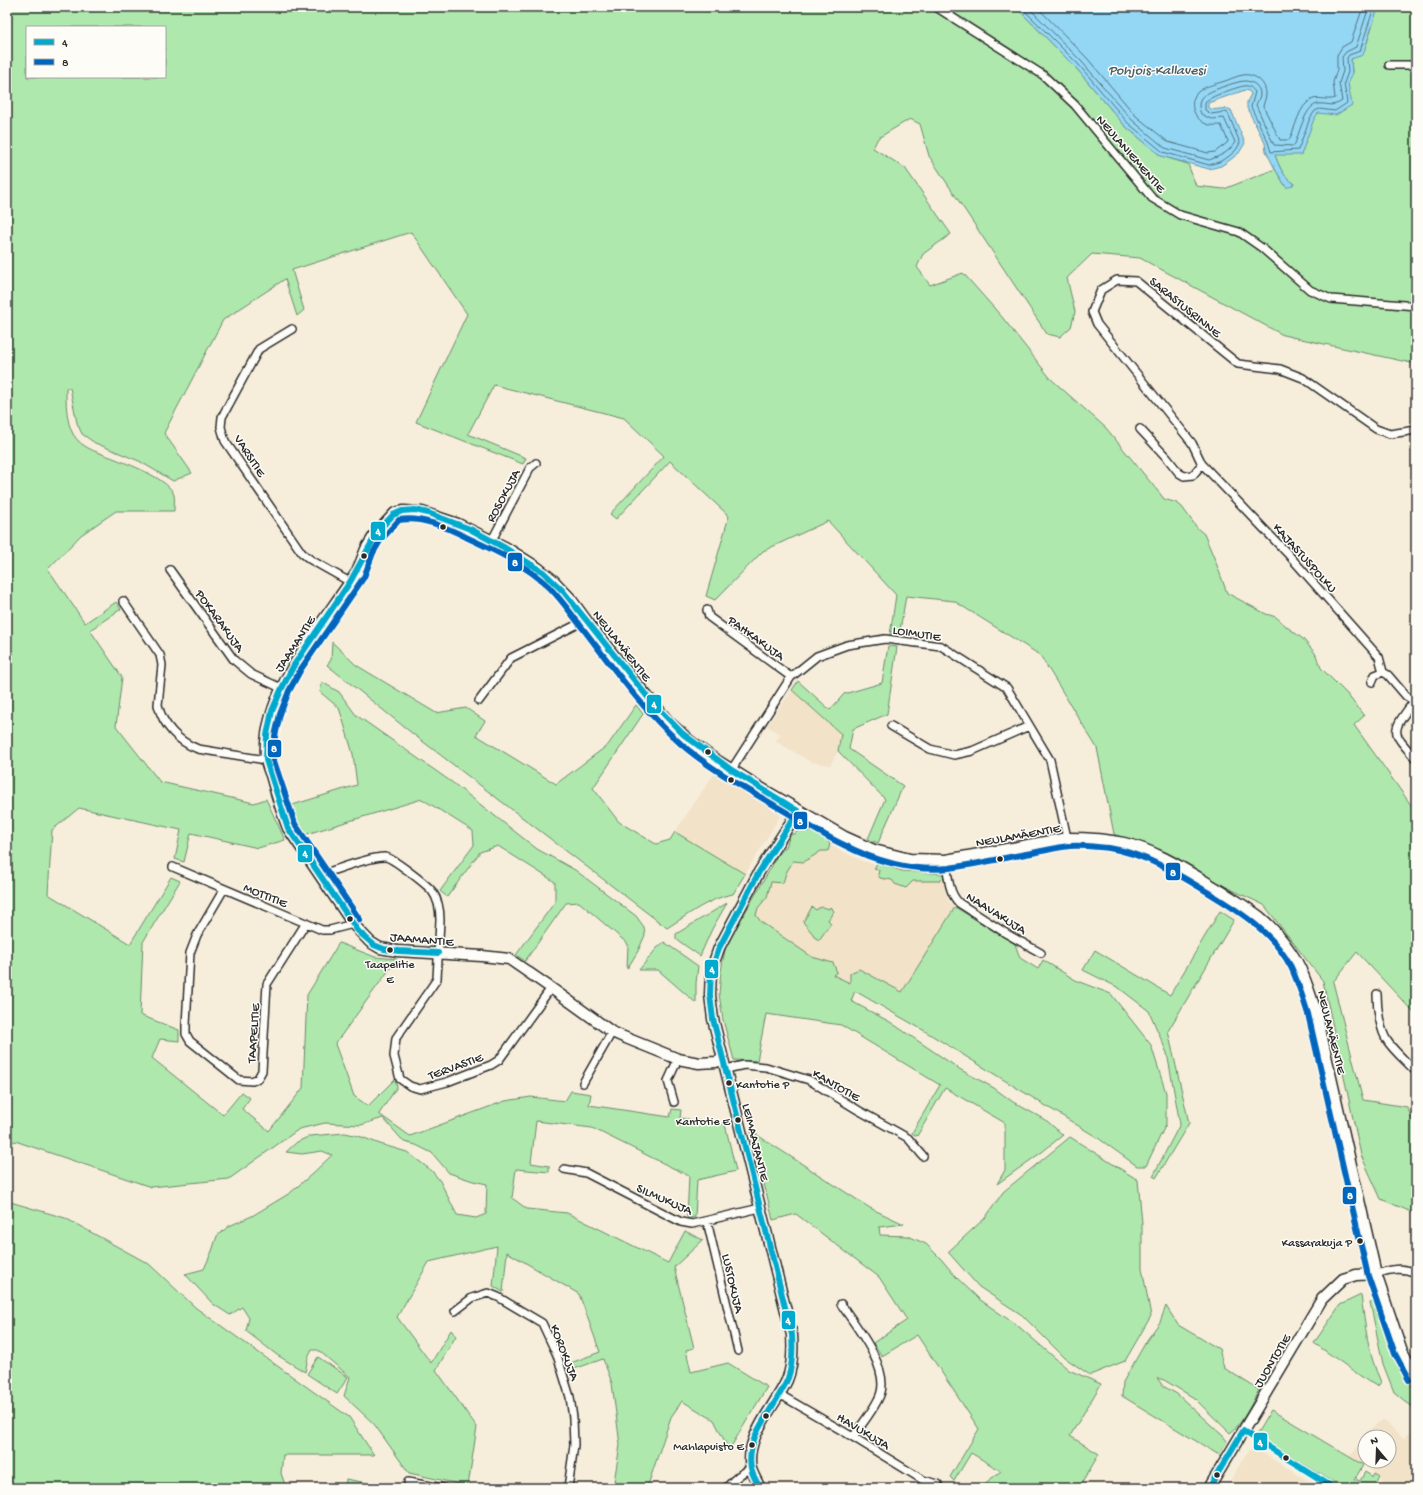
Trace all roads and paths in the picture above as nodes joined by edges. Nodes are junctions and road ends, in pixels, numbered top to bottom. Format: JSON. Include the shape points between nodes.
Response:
{"nodes":[{"id":1,"x":936,"y":7,"type":"edge"},
{"id":2,"x":1389,"y":65,"type":"dead end"},
{"id":3,"x":1416,"y":65,"type":"edge"},
{"id":4,"x":1416,"y":306,"type":"edge"},
{"id":5,"x":292,"y":329,"type":"dead end"},
{"id":6,"x":1140,"y":429,"type":"dead end"},
{"id":7,"x":1416,"y":430,"type":"edge"},
{"id":8,"x":536,"y":463,"type":"dead end"},
{"id":9,"x":1202,"y":464,"type":"junction"},
{"id":10,"x":395,"y":513,"type":"joint"},
{"id":11,"x":492,"y":540,"type":"junction"},
{"id":12,"x":170,"y":570,"type":"dead end"},
{"id":13,"x":350,"y":582,"type":"junction"},
{"id":14,"x":123,"y":602,"type":"dead end"},
{"id":15,"x":708,"y":613,"type":"dead end"},
{"id":16,"x":586,"y":620,"type":"junction"},
{"id":17,"x":1383,"y":672,"type":"junction"},
{"id":18,"x":791,"y":677,"type":"junction"},
{"id":19,"x":1372,"y":682,"type":"dead end"},
{"id":20,"x":281,"y":688,"type":"junction"},
{"id":21,"x":479,"y":701,"type":"dead end"},
{"id":22,"x":1415,"y":702,"type":"edge"},
{"id":23,"x":891,"y":726,"type":"dead end"},
{"id":24,"x":1029,"y":726,"type":"junction"},
{"id":25,"x":1416,"y":759,"type":"edge"},
{"id":26,"x":266,"y":760,"type":"junction"},
{"id":27,"x":732,"y":769,"type":"junction"},
{"id":28,"x":798,"y":811,"type":"junction"},
{"id":29,"x":1067,"y":838,"type":"junction"},
{"id":30,"x":946,"y":860,"type":"junction"},
{"id":31,"x":173,"y":867,"type":"dead end"},
{"id":32,"x":320,"y":875,"type":"junction"},
{"id":33,"x":224,"y":889,"type":"junction"},
{"id":34,"x":306,"y":923,"type":"junction"},
{"id":35,"x":353,"y":924,"type":"junction"},
{"id":36,"x":438,"y":953,"type":"junction"},
{"id":37,"x":1041,"y":953,"type":"dead end"},
{"id":38,"x":552,"y":988,"type":"junction"},
{"id":39,"x":1377,"y":994,"type":"dead end"},
{"id":40,"x":612,"y":1032,"type":"junction"},
{"id":41,"x":678,"y":1059,"type":"junction"},
{"id":42,"x":725,"y":1064,"type":"junction"},
{"id":43,"x":1416,"y":1072,"type":"edge"},
{"id":44,"x":583,"y":1083,"type":"dead end"},
{"id":45,"x":674,"y":1102,"type":"dead end"},
{"id":46,"x":923,"y":1156,"type":"dead end"},
{"id":47,"x":564,"y":1169,"type":"dead end"},
{"id":48,"x":760,"y":1208,"type":"junction"},
{"id":49,"x":707,"y":1221,"type":"junction"},
{"id":50,"x":1416,"y":1273,"type":"edge"},
{"id":51,"x":1376,"y":1274,"type":"junction"},
{"id":52,"x":841,"y":1304,"type":"dead end"},
{"id":53,"x":455,"y":1311,"type":"dead end"},
{"id":54,"x":738,"y":1351,"type":"dead end"},
{"id":55,"x":1416,"y":1376,"type":"edge"},
{"id":56,"x":779,"y":1394,"type":"junction"},
{"id":57,"x":853,"y":1437,"type":"junction"},
{"id":58,"x":752,"y":1469,"type":"junction"},
{"id":59,"x":408,"y":1482,"type":"dead end"},
{"id":60,"x":938,"y":1484,"type":"dead end"},
{"id":61,"x":443,"y":1488,"type":"edge"},
{"id":62,"x":568,"y":1488,"type":"edge"},
{"id":63,"x":726,"y":1488,"type":"edge"},
{"id":64,"x":760,"y":1488,"type":"edge"},
{"id":65,"x":1209,"y":1488,"type":"edge"}],
"edges":[{"from":1,"to":4,"type":"street","name":"NEULANIEMENTIE","via":[[1044,75],[1075,105],[1152,198],[1180,215],[1239,232],[1262,248],[1310,290],[1331,299]]},
{"from":2,"to":3,"type":"street"},
{"from":5,"to":13,"type":"street","name":"VARSITIE","via":[[258,349],[222,417],[221,427],[225,441],[302,553]]},
{"from":6,"to":9,"type":"street","via":[[1184,476],[1193,475]]},
{"from":7,"to":9,"type":"street","name":"SARASTUSRINNE","via":[[1390,434],[1376,429],[1303,378],[1280,369],[1238,364],[1136,281],[1117,280],[1101,290],[1098,296],[1092,312],[1096,324],[1192,444]]},
{"from":8,"to":11,"type":"street","name":"ROSOKUJA","via":[[530,468]]},
{"from":9,"to":17,"type":"street","name":"KAJASTUSPOLKU","via":[[1287,553],[1380,657]]},
{"from":10,"to":11,"type":"street","name":"NEULAMÄENTIE","via":[[422,512],[458,524]]},
{"from":10,"to":13,"type":"street","name":"JAAMANTIE","via":[[374,536]]},
{"from":11,"to":16,"type":"street","name":"NEULAMÄENTIE","via":[[553,580]]},
{"from":12,"to":20,"type":"street","name":"POKARAKUJA","via":[[234,660],[251,674]]},
{"from":13,"to":20,"type":"street","name":"JAAMANTIE"},
{"from":14,"to":26,"type":"street","via":[[160,655],[162,665],[158,705],[172,732],[189,746],[198,749]]},
{"from":15,"to":18,"type":"street","name":"PAHKAKUJA"},
{"from":16,"to":21,"type":"street","via":[[511,658]]},
{"from":16,"to":27,"type":"street","name":"NEULAMÄENTIE","via":[[668,721],[690,741]]},
{"from":17,"to":19,"type":"street","via":[[1375,675]]},
{"from":17,"to":22,"type":"street"},
{"from":18,"to":24,"type":"street","name":"LOIMUTIE","via":[[817,656],[847,645],[885,639],[941,646],[1007,688]]},
{"from":18,"to":27,"type":"street","name":"LOIMUTIE"},
{"from":20,"to":26,"type":"street","name":"JAAMANTIE","via":[[269,723]]},
{"from":22,"to":25,"type":"street","via":[[1396,729],[1402,744]]},
{"from":23,"to":24,"type":"street","via":[[930,749],[954,755],[972,751]]},
{"from":24,"to":29,"type":"street","name":"LOIMUTIE","via":[[1050,760]]},
{"from":26,"to":32,"type":"street","name":"JAAMANTIE","via":[[288,828]]},
{"from":27,"to":28,"type":"street","name":"NEULAMÄENTIE"},
{"from":28,"to":30,"type":"street","name":"NEULAMÄENTIE","via":[[874,850],[910,859]]},
{"from":28,"to":42,"type":"street","name":"LEIMAAJANTIE","via":[[759,872],[719,948],[710,971],[710,995]]},
{"from":29,"to":30,"type":"street","name":"NEULAMÄENTIE"},
{"from":29,"to":51,"type":"street","name":"NEULAMÄENTIE","via":[[1124,843],[1149,851],[1180,866],[1260,918],[1291,951],[1306,982],[1316,1012]]},
{"from":30,"to":37,"type":"street","name":"NAAVAKUJA","via":[[954,899]]},
{"from":31,"to":33,"type":"street","name":"MOTTITIE"},
{"from":32,"to":35,"type":"street","name":"JAAMANTIE"},
{"from":32,"to":36,"type":"street","name":"TERVASTIE","via":[[374,858],[386,857],[393,860],[435,896],[440,912]]},
{"from":33,"to":34,"type":"street","name":"MOTTITIE"},
{"from":33,"to":34,"type":"street","name":"TAAPELITIE","via":[[197,934],[190,953],[186,1034],[190,1041],[239,1080],[252,1081],[258,1078],[262,1071],[267,984]]},
{"from":34,"to":35,"type":"street","name":"MOTTITIE","via":[[322,930]]},
{"from":35,"to":36,"type":"street","name":"JAAMANTIE","via":[[370,942],[380,948]]},
{"from":36,"to":38,"type":"street","name":"JAAMANTIE","via":[[509,960]]},
{"from":36,"to":38,"type":"street","name":"TERVASTIE","via":[[437,979],[396,1038],[394,1046],[400,1079],[410,1086],[420,1089],[447,1082],[482,1070],[498,1060]]},
{"from":38,"to":40,"type":"street","name":"JAAMANTIE"},
{"from":39,"to":43,"type":"street","via":[[1377,1007],[1388,1042]]},
{"from":40,"to":41,"type":"street","name":"JAAMANTIE"},
{"from":40,"to":44,"type":"street"},
{"from":41,"to":42,"type":"street","name":"JAAMANTIE"},
{"from":41,"to":45,"type":"street","via":[[668,1081]]},
{"from":42,"to":46,"type":"street","name":"KANTOTIE","via":[[766,1067],[809,1080],[908,1138]]},
{"from":42,"to":48,"type":"street","name":"LEIMAAJANTIE"},
{"from":47,"to":49,"type":"street","name":"SILMUKUJA","via":[[586,1173],[681,1222],[692,1224]]},
{"from":48,"to":49,"type":"street","name":"SILMUKUJA"},
{"from":48,"to":56,"type":"street","name":"LEIMAAJANTIE","via":[[792,1335],[790,1367]]},
{"from":49,"to":54,"type":"street","name":"LUSTOKUJA"},
{"from":50,"to":51,"type":"street","via":[[1398,1268]]},
{"from":51,"to":55,"type":"street","name":"NEULAMÄENTIE","via":[[1402,1351]]},
{"from":51,"to":65,"type":"street","name":"JUONTOTIE","via":[[1356,1275],[1343,1279],[1322,1300]]},
{"from":52,"to":57,"type":"street","via":[[871,1349],[881,1378],[881,1392]]},
{"from":53,"to":62,"type":"street","name":"KOROKUJA","via":[[472,1298],[488,1293],[542,1323],[557,1355],[570,1397],[574,1445]]},
{"from":56,"to":57,"type":"street","name":"HAVUKUJA"},
{"from":56,"to":58,"type":"street","name":"LEIMAAJANTIE","via":[[752,1444]]},
{"from":57,"to":60,"type":"street","name":"HAVUKUJA","via":[[923,1480]]},
{"from":58,"to":63,"type":"street","via":[[736,1478]]},
{"from":58,"to":64,"type":"street","name":"LEIMAAJANTIE"},
{"from":59,"to":61,"type":"street"}]}
